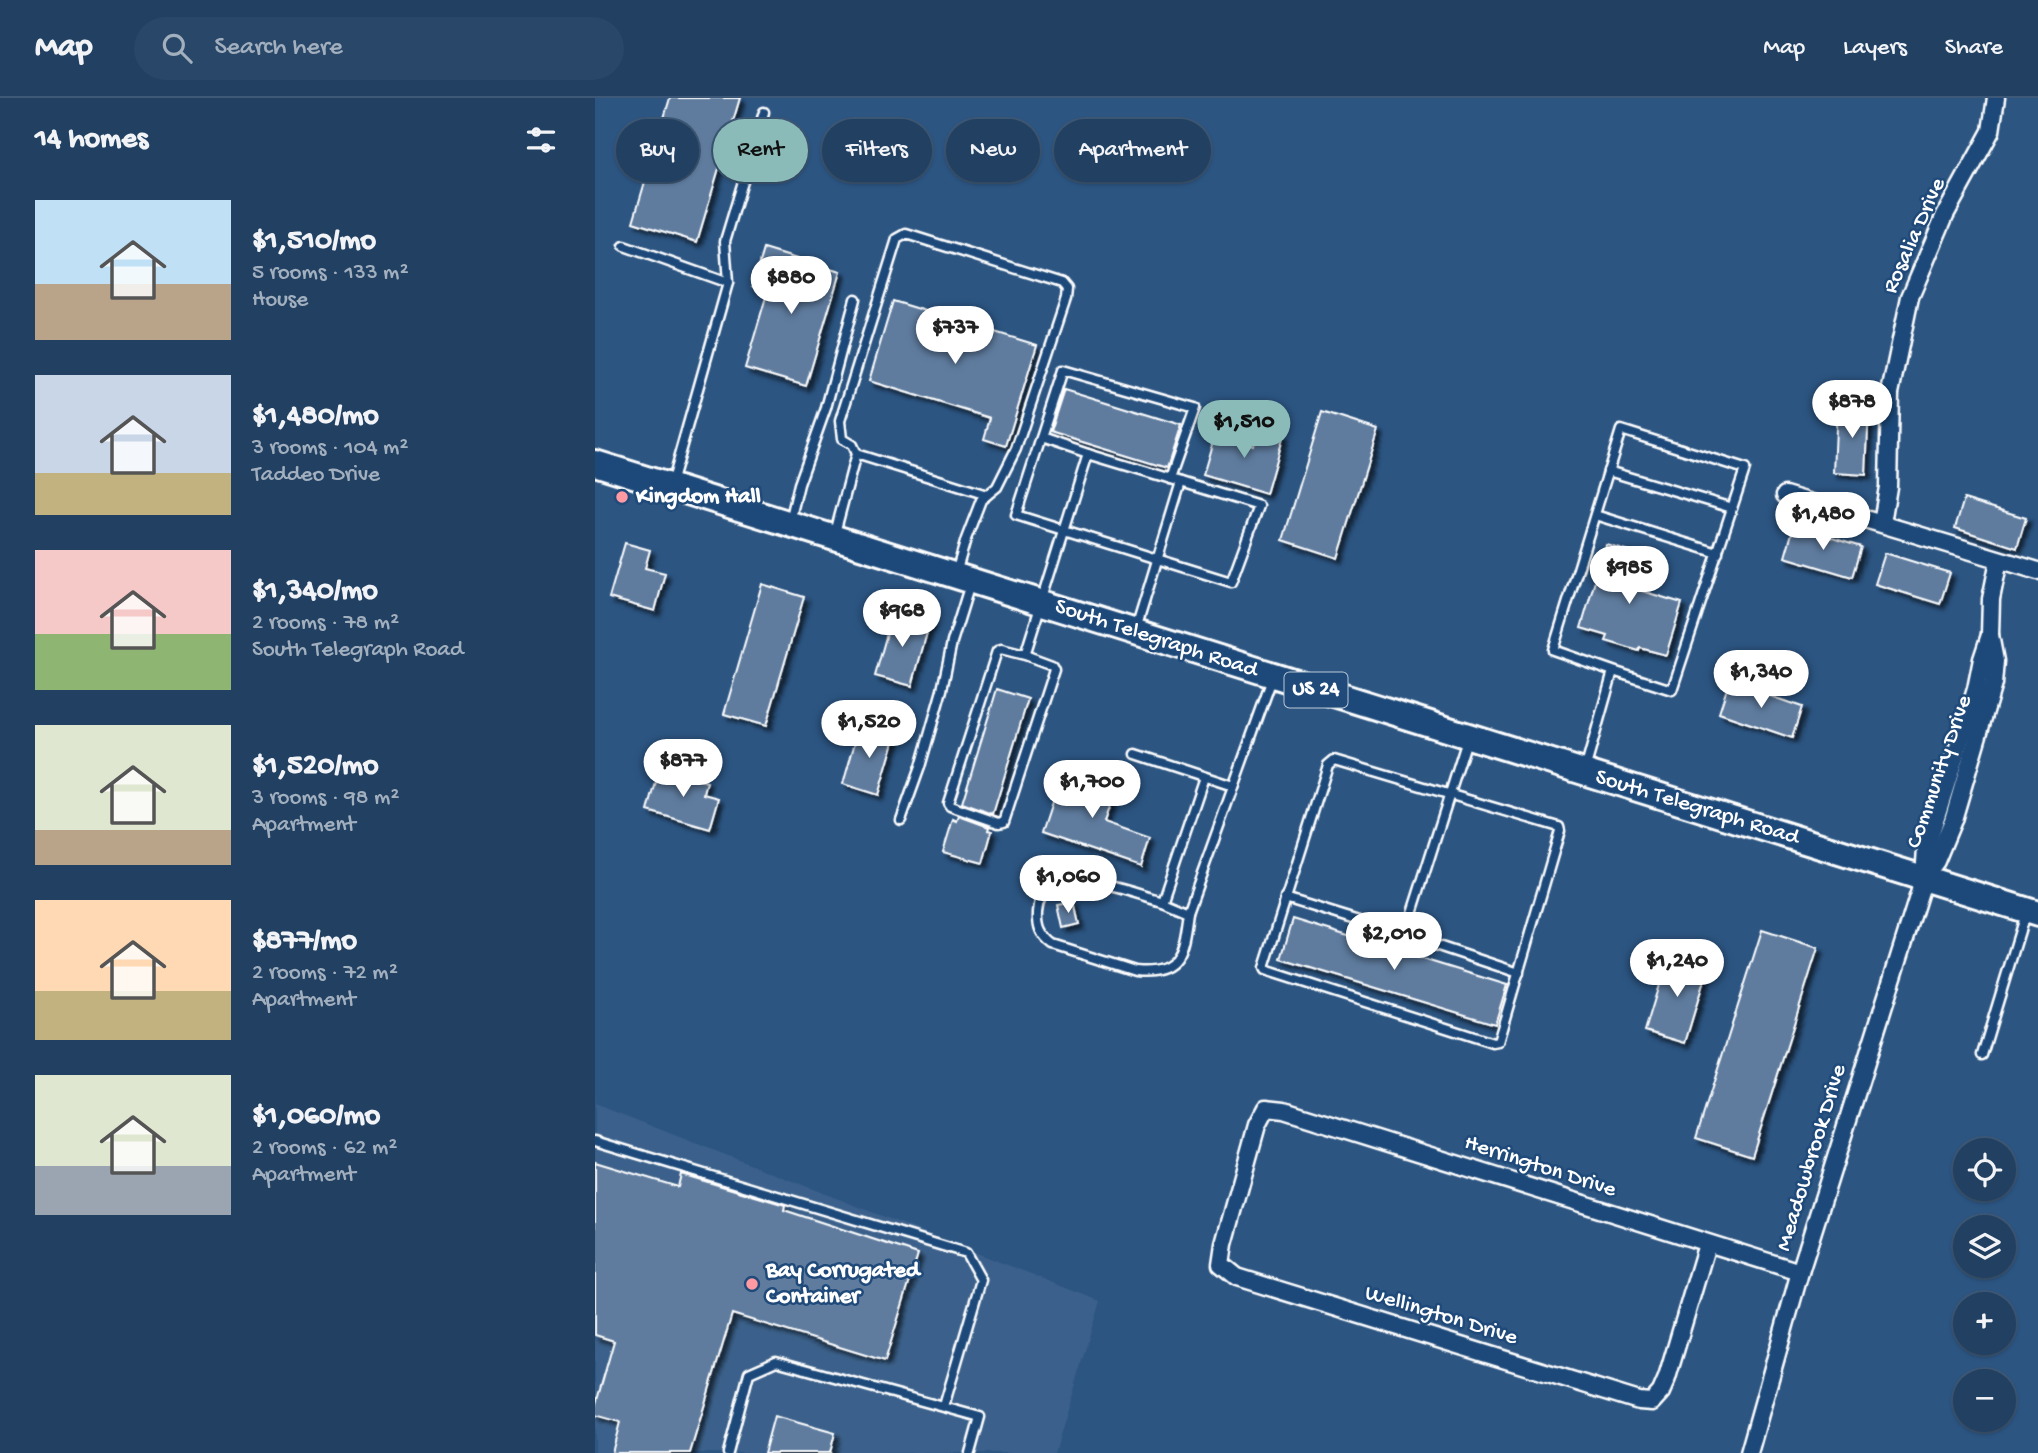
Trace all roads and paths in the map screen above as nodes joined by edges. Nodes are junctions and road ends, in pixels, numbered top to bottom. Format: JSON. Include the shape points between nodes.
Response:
{"nodes":[{"id":1,"x":1996,"y":98,"type":"edge"},
{"id":2,"x":764,"y":112,"type":"dead end"},
{"id":3,"x":624,"y":246,"type":"dead end"},
{"id":4,"x":728,"y":283,"type":"junction"},
{"id":5,"x":855,"y":299,"type":"dead end"},
{"id":6,"x":1041,"y":438,"type":"junction"},
{"id":7,"x":856,"y":453,"type":"junction"},
{"id":8,"x":1089,"y":454,"type":"junction"},
{"id":9,"x":595,"y":463,"type":"edge"},
{"id":10,"x":1608,"y":471,"type":"junction"},
{"id":11,"x":1170,"y":479,"type":"junction"},
{"id":12,"x":1181,"y":482,"type":"junction"},
{"id":13,"x":670,"y":486,"type":"junction"},
{"id":14,"x":987,"y":495,"type":"junction"},
{"id":15,"x":1785,"y":495,"type":"dead end"},
{"id":16,"x":1732,"y":508,"type":"junction"},
{"id":17,"x":1595,"y":515,"type":"junction"},
{"id":18,"x":1882,"y":523,"type":"junction"},
{"id":19,"x":789,"y":524,"type":"junction"},
{"id":20,"x":1063,"y":531,"type":"junction"},
{"id":21,"x":834,"y":538,"type":"junction"},
{"id":22,"x":1718,"y":553,"type":"junction"},
{"id":23,"x":1158,"y":559,"type":"junction"},
{"id":24,"x":1999,"y":560,"type":"junction"},
{"id":25,"x":2038,"y":571,"type":"edge"},
{"id":26,"x":963,"y":578,"type":"junction"},
{"id":27,"x":1040,"y":603,"type":"junction"},
{"id":28,"x":1135,"y":632,"type":"junction"},
{"id":29,"x":1025,"y":655,"type":"junction"},
{"id":30,"x":1613,"y":671,"type":"junction"},
{"id":31,"x":1273,"y":676,"type":"junction"},
{"id":32,"x":1468,"y":737,"type":"junction"},
{"id":33,"x":1136,"y":754,"type":"dead end"},
{"id":34,"x":1584,"y":773,"type":"junction"},
{"id":35,"x":1204,"y":776,"type":"junction"},
{"id":36,"x":1233,"y":786,"type":"junction"},
{"id":37,"x":1450,"y":796,"type":"junction"},
{"id":38,"x":901,"y":820,"type":"dead end"},
{"id":39,"x":1924,"y":878,"type":"junction"},
{"id":40,"x":1285,"y":898,"type":"junction"},
{"id":41,"x":1162,"y":901,"type":"junction"},
{"id":42,"x":1188,"y":912,"type":"junction"},
{"id":43,"x":2032,"y":912,"type":"edge"},
{"id":44,"x":1405,"y":935,"type":"junction"},
{"id":45,"x":1519,"y":973,"type":"junction"},
{"id":46,"x":1982,"y":1055,"type":"dead end"},
{"id":47,"x":595,"y":1141,"type":"edge"},
{"id":48,"x":1707,"y":1244,"type":"junction"},
{"id":49,"x":1221,"y":1264,"type":"joint"},
{"id":50,"x":1800,"y":1272,"type":"junction"},
{"id":51,"x":944,"y":1406,"type":"junction"},
{"id":52,"x":728,"y":1453,"type":"edge"},
{"id":53,"x":970,"y":1453,"type":"edge"},
{"id":54,"x":1749,"y":1453,"type":"edge"}],
"edges":[{"from":1,"to":18,"type":"street","name":"Rosalia Drive","via":[[1991,131],[1945,215],[1910,297],[1890,393],[1888,487]]},
{"from":2,"to":4,"type":"lane","via":[[725,240]]},
{"from":3,"to":4,"type":"lane"},
{"from":4,"to":13,"type":"lane"},
{"from":5,"to":19,"type":"lane"},
{"from":6,"to":8,"type":"lane"},
{"from":6,"to":11,"type":"lane","via":[[1063,370],[1195,408]]},
{"from":6,"to":20,"type":"lane","via":[[1016,515]]},
{"from":7,"to":14,"type":"lane"},
{"from":7,"to":14,"type":"lane","via":[[842,439],[840,421],[897,239],[906,234],[1062,283],[1066,299],[1016,449],[997,487]]},
{"from":7,"to":21,"type":"lane"},
{"from":8,"to":11,"type":"lane"},
{"from":8,"to":20,"type":"lane"},
{"from":9,"to":13,"type":"main road","name":"South Telegraph Road","number":"US 24"},
{"from":10,"to":16,"type":"lane"},
{"from":10,"to":16,"type":"lane","via":[[1621,430],[1745,469]]},
{"from":10,"to":17,"type":"lane"},
{"from":11,"to":12,"type":"lane"},
{"from":12,"to":23,"type":"lane"},
{"from":12,"to":23,"type":"lane","via":[[1259,506],[1231,582]]},
{"from":13,"to":19,"type":"main road","name":"South Telegraph Road","number":"US 24"},
{"from":14,"to":26,"type":"lane","via":[[966,539]]},
{"from":15,"to":18,"type":"street"},
{"from":16,"to":22,"type":"lane"},
{"from":17,"to":22,"type":"lane"},
{"from":17,"to":30,"type":"lane","via":[[1553,650]]},
{"from":18,"to":24,"type":"street"},
{"from":19,"to":21,"type":"main road","name":"South Telegraph Road","number":"US 24"},
{"from":20,"to":23,"type":"lane"},
{"from":20,"to":27,"type":"lane"},
{"from":21,"to":26,"type":"main road","name":"South Telegraph Road","number":"US 24"},
{"from":22,"to":30,"type":"lane","via":[[1672,690]]},
{"from":23,"to":28,"type":"lane"},
{"from":24,"to":25,"type":"street"},
{"from":24,"to":39,"type":"street","name":"Community Drive","via":[[1991,599],[1993,684],[1966,749],[1953,820]]},
{"from":26,"to":27,"type":"main road","name":"South Telegraph Road","number":"US 24"},
{"from":26,"to":38,"type":"lane","via":[[942,690]]},
{"from":27,"to":28,"type":"main road","name":"South Telegraph Road","number":"US 24"},
{"from":27,"to":29,"type":"lane"},
{"from":28,"to":31,"type":"main road","name":"South Telegraph Road","number":"US 24"},
{"from":29,"to":29,"type":"lane","via":[[1054,669],[1004,822],[999,823],[948,803],[997,651]]},
{"from":30,"to":34,"type":"lane"},
{"from":31,"to":32,"type":"main road","name":"South Telegraph Road","number":"US 24"},
{"from":31,"to":36,"type":"lane"},
{"from":32,"to":34,"type":"main road","name":"South Telegraph Road","number":"US 24"},
{"from":32,"to":37,"type":"lane"},
{"from":33,"to":35,"type":"lane"},
{"from":34,"to":39,"type":"main road","name":"South Telegraph Road","number":"US 24"},
{"from":35,"to":36,"type":"lane"},
{"from":35,"to":41,"type":"lane"},
{"from":36,"to":42,"type":"lane"},
{"from":37,"to":40,"type":"lane","via":[[1330,762]]},
{"from":37,"to":44,"type":"lane"},
{"from":37,"to":45,"type":"lane","via":[[1559,827]]},
{"from":39,"to":43,"type":"main road","name":"South Telegraph Road","number":"US 24"},
{"from":39,"to":50,"type":"street","name":"Meadowbrook Drive"},
{"from":40,"to":44,"type":"lane"},
{"from":40,"to":45,"type":"lane","via":[[1265,970],[1480,1039],[1498,1042]]},
{"from":41,"to":42,"type":"lane"},
{"from":41,"to":42,"type":"lane","via":[[1086,881],[1066,881],[1041,899],[1038,924],[1042,937],[1053,945],[1148,972],[1178,958]]},
{"from":43,"to":46,"type":"lane"},
{"from":44,"to":45,"type":"lane"},
{"from":47,"to":51,"type":"lane","via":[[966,1253],[981,1280]]},
{"from":48,"to":49,"type":"street","name":"Wellington Drive","via":[[1667,1378],[1652,1402],[1237,1277]]},
{"from":48,"to":49,"type":"street","name":"Herrington Drive","via":[[1285,1110],[1266,1108],[1257,1125]]},
{"from":48,"to":50,"type":"street","name":"Herrington Drive"},
{"from":50,"to":54,"type":"street","name":"Meadowbrook Drive"},
{"from":51,"to":52,"type":"lane","via":[[776,1360],[749,1373]]},
{"from":51,"to":53,"type":"lane","via":[[980,1418]]}]}
